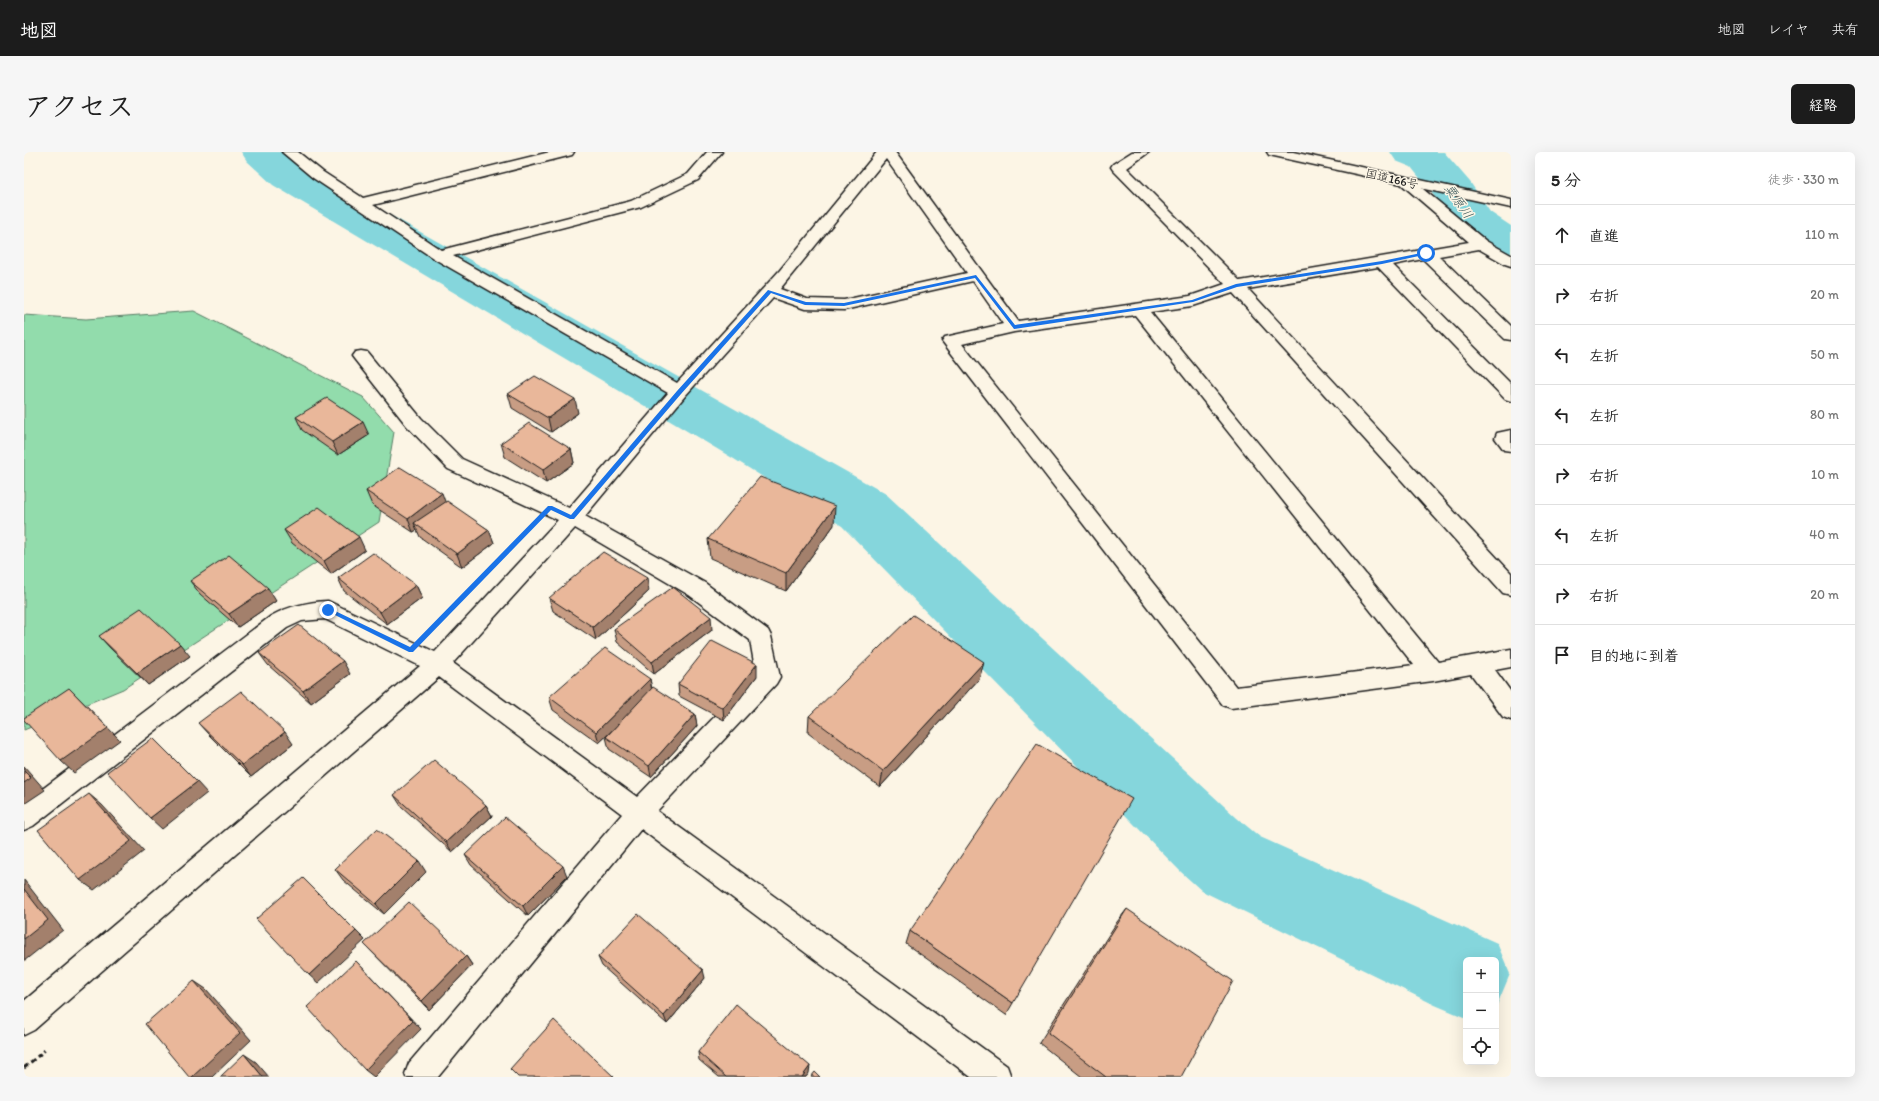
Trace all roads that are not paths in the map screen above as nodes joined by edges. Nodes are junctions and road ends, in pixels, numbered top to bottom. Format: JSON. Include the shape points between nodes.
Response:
{"nodes":[{"id":1,"x":289,"y":152,"type":"edge"},
{"id":2,"x":566,"y":152,"type":"edge"},
{"id":3,"x":715,"y":152,"type":"edge"},
{"id":4,"x":884,"y":152,"type":"edge"},
{"id":5,"x":888,"y":152,"type":"edge"},
{"id":6,"x":1142,"y":152,"type":"edge"},
{"id":7,"x":1274,"y":152,"type":"edge"},
{"id":8,"x":1407,"y":182,"type":"junction"},
{"id":9,"x":361,"y":203,"type":"junction"},
{"id":10,"x":1511,"y":204,"type":"edge"},
{"id":11,"x":1481,"y":244,"type":"junction"},
{"id":12,"x":1426,"y":253,"type":"junction"},
{"id":13,"x":439,"y":255,"type":"junction"},
{"id":14,"x":1511,"y":261,"type":"edge"},
{"id":15,"x":1382,"y":262,"type":"junction"},
{"id":16,"x":976,"y":276,"type":"junction"},
{"id":17,"x":1236,"y":286,"type":"junction"},
{"id":18,"x":770,"y":291,"type":"junction"},
{"id":19,"x":1138,"y":308,"type":"junction"},
{"id":20,"x":1014,"y":327,"type":"junction"},
{"id":21,"x":1511,"y":335,"type":"edge"},
{"id":22,"x":361,"y":356,"type":"dead end"},
{"id":23,"x":679,"y":392,"type":"junction"},
{"id":24,"x":1511,"y":396,"type":"edge"},
{"id":25,"x":1511,"y":436,"type":"edge"},
{"id":26,"x":1511,"y":445,"type":"edge"},
{"id":27,"x":572,"y":518,"type":"junction"},
{"id":28,"x":1511,"y":587,"type":"edge"},
{"id":29,"x":1511,"y":658,"type":"edge"},
{"id":30,"x":1476,"y":663,"type":"junction"},
{"id":31,"x":438,"y":664,"type":"junction"},
{"id":32,"x":1433,"y":672,"type":"junction"},
{"id":33,"x":1511,"y":710,"type":"edge"},
{"id":34,"x":638,"y":814,"type":"junction"},
{"id":35,"x":24,"y":818,"type":"edge"},
{"id":36,"x":24,"y":1020,"type":"edge"},
{"id":37,"x":420,"y":1076,"type":"edge"},
{"id":38,"x":996,"y":1077,"type":"edge"}],
"edges":[{"from":1,"to":9,"type":"main road","via":[[318,175]]},
{"from":2,"to":9,"type":"main road"},
{"from":3,"to":13,"type":"main road","via":[[693,177],[636,204]]},
{"from":4,"to":18,"type":"main road"},
{"from":5,"to":16,"type":"main road"},
{"from":6,"to":17,"type":"main road","via":[[1118,167]]},
{"from":7,"to":8,"type":"main road","name":"国道166号"},
{"from":8,"to":10,"type":"main road","name":"国道166号"},
{"from":8,"to":11,"type":"main road"},
{"from":9,"to":13,"type":"main road"},
{"from":11,"to":12,"type":"main road"},
{"from":11,"to":14,"type":"main road"},
{"from":12,"to":15,"type":"main road"},
{"from":12,"to":21,"type":"main road"},
{"from":13,"to":23,"type":"main road"},
{"from":15,"to":17,"type":"main road"},
{"from":15,"to":24,"type":"main road"},
{"from":16,"to":18,"type":"main road","via":[[844,305],[805,304]]},
{"from":16,"to":20,"type":"main road"},
{"from":17,"to":19,"type":"main road","via":[[1193,301]]},
{"from":17,"to":28,"type":"main road"},
{"from":18,"to":23,"type":"main road"},
{"from":19,"to":20,"type":"main road"},
{"from":19,"to":32,"type":"main road"},
{"from":20,"to":32,"type":"main road","via":[[951,341],[1231,698]]},
{"from":22,"to":27,"type":"main road","via":[[414,422],[455,464]]},
{"from":23,"to":27,"type":"main road"},
{"from":25,"to":26,"type":"main road","via":[[1504,438]]},
{"from":27,"to":31,"type":"main road"},
{"from":27,"to":34,"type":"main road","via":[[697,588],[760,636],[768,677]]},
{"from":29,"to":30,"type":"main road"},
{"from":30,"to":32,"type":"main road"},
{"from":30,"to":33,"type":"main road"},
{"from":31,"to":34,"type":"main road"},
{"from":31,"to":35,"type":"main road","via":[[328,610],[293,614],[279,622]]},
{"from":31,"to":36,"type":"main road"},
{"from":34,"to":37,"type":"main road"},
{"from":34,"to":38,"type":"main road"}]}
